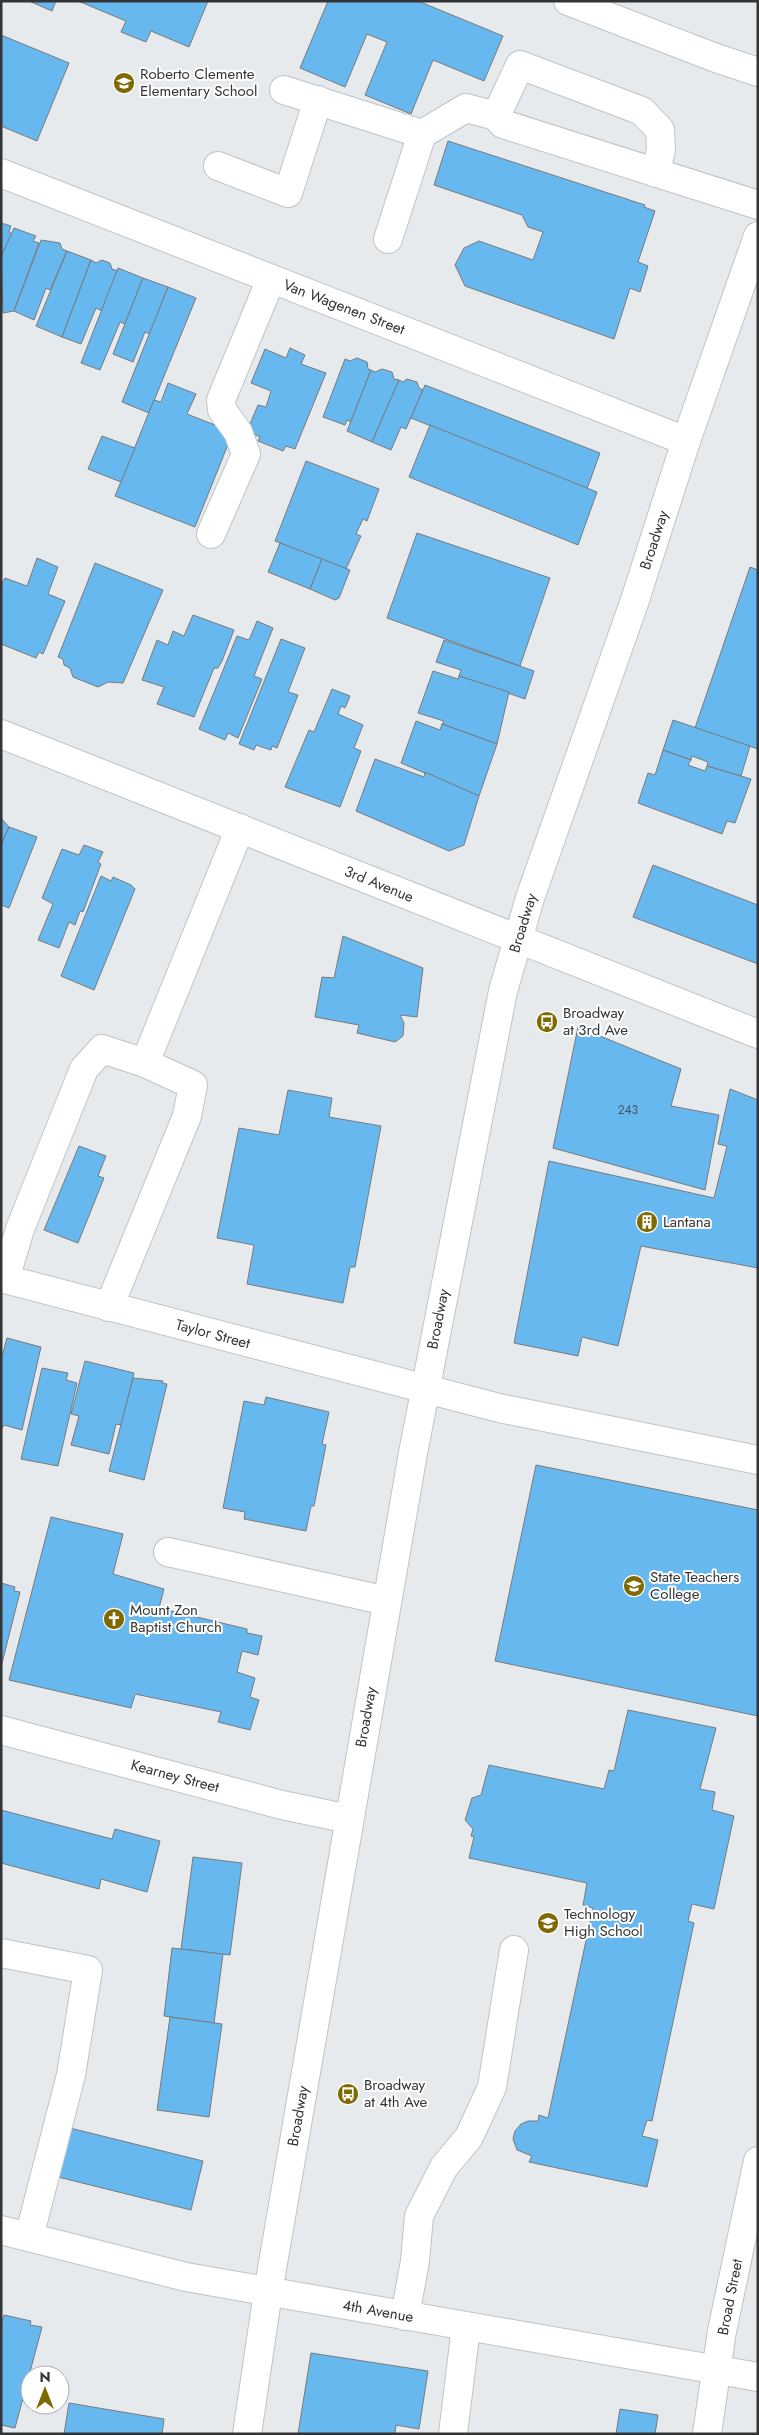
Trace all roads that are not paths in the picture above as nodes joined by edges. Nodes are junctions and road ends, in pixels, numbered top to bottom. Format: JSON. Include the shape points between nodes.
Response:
{"nodes":[{"id":1,"x":568,"y":1,"type":"edge"},
{"id":2,"x":758,"y":72,"type":"edge"},
{"id":3,"x":284,"y":90,"type":"dead end"},
{"id":4,"x":318,"y":100,"type":"junction"},
{"id":5,"x":496,"y":116,"type":"junction"},
{"id":6,"x":422,"y":134,"type":"junction"},
{"id":7,"x":218,"y":166,"type":"dead end"},
{"id":8,"x":1,"y":173,"type":"edge"},
{"id":9,"x":656,"y":173,"type":"junction"},
{"id":10,"x":758,"y":205,"type":"edge"},
{"id":11,"x":758,"y":236,"type":"edge"},
{"id":12,"x":388,"y":239,"type":"dead end"},
{"id":13,"x":271,"y":279,"type":"junction"},
{"id":14,"x":686,"y":441,"type":"junction"},
{"id":15,"x":211,"y":534,"type":"dead end"},
{"id":16,"x":1,"y":734,"type":"edge"},
{"id":17,"x":240,"y":828,"type":"junction"},
{"id":18,"x":518,"y":938,"type":"junction"},
{"id":19,"x":758,"y":1034,"type":"edge"},
{"id":20,"x":145,"y":1062,"type":"junction"},
{"id":21,"x":3,"y":1279,"type":"edge"},
{"id":22,"x":109,"y":1307,"type":"junction"},
{"id":23,"x":424,"y":1389,"type":"junction"},
{"id":24,"x":758,"y":1460,"type":"edge"},
{"id":25,"x":168,"y":1552,"type":"dead end"},
{"id":26,"x":387,"y":1601,"type":"junction"},
{"id":27,"x":1,"y":1730,"type":"edge"},
{"id":28,"x":349,"y":1819,"type":"junction"},
{"id":29,"x":514,"y":1950,"type":"dead end"},
{"id":30,"x":1,"y":1953,"type":"edge"},
{"id":31,"x":758,"y":2161,"type":"edge"},
{"id":32,"x":1,"y":2230,"type":"edge"},
{"id":33,"x":29,"y":2237,"type":"junction"},
{"id":34,"x":268,"y":2292,"type":"junction"},
{"id":35,"x":405,"y":2316,"type":"junction"},
{"id":36,"x":466,"y":2327,"type":"junction"},
{"id":37,"x":716,"y":2370,"type":"junction"},
{"id":38,"x":758,"y":2377,"type":"edge"},
{"id":39,"x":247,"y":2434,"type":"edge"},
{"id":40,"x":453,"y":2434,"type":"edge"},
{"id":41,"x":707,"y":2434,"type":"edge"}],
"edges":[{"from":1,"to":2,"type":"street"},
{"from":3,"to":4,"type":"street"},
{"from":4,"to":6,"type":"street"},
{"from":4,"to":7,"type":"street","via":[[288,193]]},
{"from":5,"to":6,"type":"street","via":[[466,108]]},
{"from":5,"to":9,"type":"street","via":[[503,124]]},
{"from":5,"to":9,"type":"street","via":[[520,65],[532,68],[642,110],[660,130],[661,149]]},
{"from":6,"to":12,"type":"street"},
{"from":8,"to":13,"type":"street","name":"Van Wagenen Street"},
{"from":9,"to":10,"type":"street"},
{"from":11,"to":14,"type":"street","name":"Broadway"},
{"from":13,"to":14,"type":"street","name":"Van Wagenen Street"},
{"from":13,"to":15,"type":"street","via":[[221,400],[222,410],[238,432],[246,454]]},
{"from":14,"to":18,"type":"street","name":"Broadway","via":[[635,600]]},
{"from":16,"to":17,"type":"street","name":"3rd Avenue"},
{"from":17,"to":18,"type":"street","name":"3rd Avenue"},
{"from":17,"to":20,"type":"street"},
{"from":18,"to":19,"type":"street","name":"3rd Avenue"},
{"from":18,"to":23,"type":"street","name":"Broadway","via":[[494,1031]]},
{"from":20,"to":21,"type":"street","via":[[102,1049],[84,1069]]},
{"from":20,"to":22,"type":"street","via":[[193,1085],[186,1116]]},
{"from":21,"to":22,"type":"street","name":"Taylor Street"},
{"from":22,"to":23,"type":"street","name":"Taylor Street"},
{"from":23,"to":24,"type":"street","name":"Taylor Street","via":[[500,1408]]},
{"from":23,"to":26,"type":"street","name":"Broadway"},
{"from":25,"to":26,"type":"street"},
{"from":26,"to":28,"type":"street","name":"Broadway"},
{"from":27,"to":28,"type":"street","name":"Kearney Street"},
{"from":28,"to":34,"type":"street","name":"Broadway"},
{"from":29,"to":35,"type":"street","via":[[492,2087],[469,2137],[444,2167],[419,2216]]},
{"from":30,"to":33,"type":"street","via":[[88,1970],[71,2075]]},
{"from":31,"to":37,"type":"street","name":"Broad Street"},
{"from":32,"to":33,"type":"street","name":"4th Avenue"},
{"from":33,"to":34,"type":"street","name":"4th Avenue","via":[[153,2270]]},
{"from":34,"to":35,"type":"street","name":"4th Avenue"},
{"from":34,"to":39,"type":"street","name":"Broadway"},
{"from":35,"to":36,"type":"street","name":"4th Avenue"},
{"from":36,"to":37,"type":"street","name":"4th Avenue"},
{"from":36,"to":40,"type":"street"},
{"from":37,"to":38,"type":"street","name":"4th Avenue"},
{"from":37,"to":41,"type":"street","name":"Broad Street"}]}
